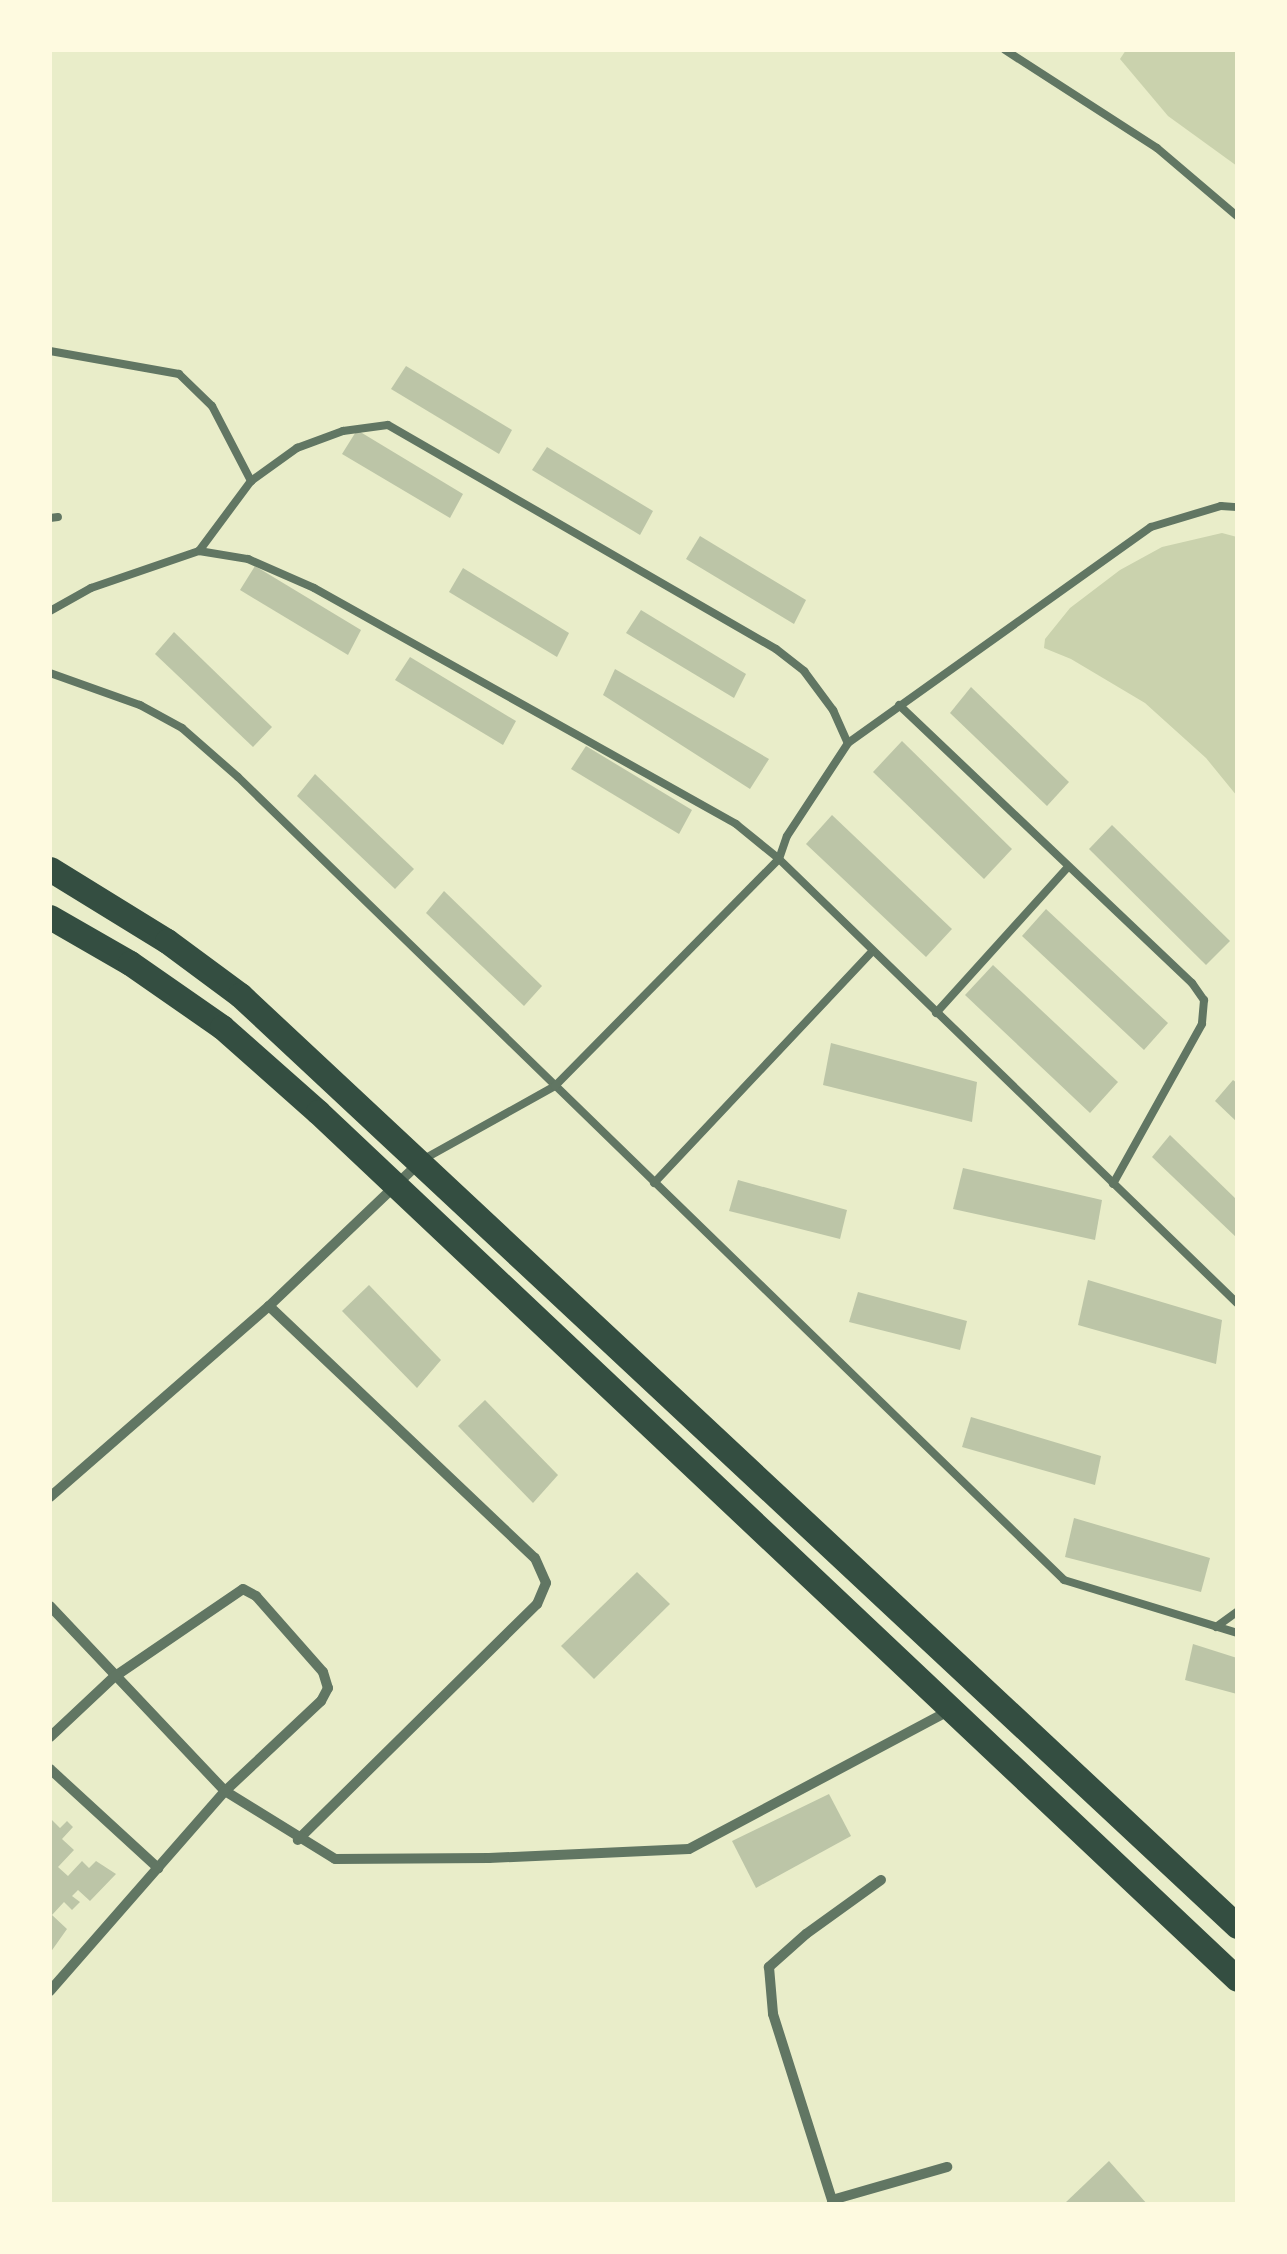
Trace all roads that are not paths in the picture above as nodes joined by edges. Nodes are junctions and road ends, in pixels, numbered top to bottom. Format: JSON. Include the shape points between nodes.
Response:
{"nodes":[{"id":1,"x":1006,"y":50,"type":"edge"},
{"id":2,"x":1237,"y":216,"type":"edge"},
{"id":3,"x":50,"y":351,"type":"edge"},
{"id":4,"x":251,"y":481,"type":"junction"},
{"id":5,"x":1237,"y":507,"type":"edge"},
{"id":6,"x":199,"y":552,"type":"junction"},
{"id":7,"x":50,"y":611,"type":"edge"},
{"id":8,"x":50,"y":673,"type":"edge"},
{"id":9,"x":899,"y":704,"type":"junction"},
{"id":10,"x":848,"y":744,"type":"junction"},
{"id":11,"x":779,"y":860,"type":"junction"},
{"id":12,"x":1068,"y":868,"type":"junction"},
{"id":13,"x":50,"y":869,"type":"edge"},
{"id":14,"x":50,"y":917,"type":"edge"},
{"id":15,"x":872,"y":952,"type":"junction"},
{"id":16,"x":936,"y":1014,"type":"junction"},
{"id":17,"x":555,"y":1086,"type":"junction"},
{"id":18,"x":421,"y":1161,"type":"junction"},
{"id":19,"x":654,"y":1183,"type":"junction"},
{"id":20,"x":1113,"y":1184,"type":"junction"},
{"id":21,"x":395,"y":1185,"type":"junction"},
{"id":22,"x":1237,"y":1302,"type":"edge"},
{"id":23,"x":269,"y":1306,"type":"junction"},
{"id":24,"x":50,"y":1497,"type":"edge"},
{"id":25,"x":50,"y":1606,"type":"edge"},
{"id":26,"x":1237,"y":1612,"type":"edge"},
{"id":27,"x":1216,"y":1627,"type":"junction"},
{"id":28,"x":1237,"y":1633,"type":"edge"},
{"id":29,"x":114,"y":1677,"type":"junction"},
{"id":30,"x":948,"y":1711,"type":"junction"},
{"id":31,"x":50,"y":1737,"type":"edge"},
{"id":32,"x":50,"y":1769,"type":"edge"},
{"id":33,"x":225,"y":1791,"type":"junction"},
{"id":34,"x":298,"y":1840,"type":"junction"},
{"id":35,"x":158,"y":1868,"type":"junction"},
{"id":36,"x":881,"y":1880,"type":"dead end"},
{"id":37,"x":1237,"y":1926,"type":"edge"},
{"id":38,"x":1237,"y":1979,"type":"edge"},
{"id":39,"x":50,"y":1991,"type":"edge"},
{"id":40,"x":947,"y":2167,"type":"dead end"},
{"id":41,"x":831,"y":2203,"type":"edge"}],
"edges":[{"from":1,"to":2,"type":"lane","via":[[1157,148]]},
{"from":3,"to":4,"type":"lane","via":[[179,374],[212,406]]},
{"from":4,"to":6,"type":"lane"},
{"from":4,"to":10,"type":"lane","via":[[297,448],[343,431],[388,425],[776,648],[804,670]]},
{"from":5,"to":9,"type":"lane","via":[[1151,526]]},
{"from":6,"to":7,"type":"lane","via":[[92,588]]},
{"from":6,"to":11,"type":"lane","via":[[248,559],[314,588],[736,824]]},
{"from":8,"to":17,"type":"lane","via":[[140,705],[182,728]]},
{"from":9,"to":10,"type":"lane"},
{"from":9,"to":12,"type":"lane"},
{"from":10,"to":11,"type":"lane"},
{"from":11,"to":15,"type":"lane"},
{"from":11,"to":17,"type":"lane"},
{"from":12,"to":16,"type":"lane"},
{"from":12,"to":20,"type":"lane","via":[[1204,1000],[1202,1024]]},
{"from":13,"to":18,"type":"highway","via":[[240,995]]},
{"from":14,"to":21,"type":"highway","via":[[222,1028]]},
{"from":15,"to":16,"type":"lane"},
{"from":15,"to":19,"type":"lane"},
{"from":16,"to":20,"type":"lane"},
{"from":17,"to":18,"type":"lane"},
{"from":17,"to":19,"type":"lane"},
{"from":18,"to":21,"type":"street"},
{"from":18,"to":37,"type":"highway"},
{"from":19,"to":27,"type":"lane","via":[[1064,1580]]},
{"from":20,"to":22,"type":"lane"},
{"from":21,"to":23,"type":"street"},
{"from":21,"to":30,"type":"highway"},
{"from":23,"to":24,"type":"street"},
{"from":23,"to":34,"type":"street","via":[[536,1558],[546,1583],[537,1604]]},
{"from":25,"to":29,"type":"street"},
{"from":26,"to":27,"type":"lane"},
{"from":27,"to":28,"type":"lane"},
{"from":29,"to":31,"type":"street"},
{"from":29,"to":33,"type":"street"},
{"from":29,"to":33,"type":"street","via":[[229,1595],[242,1590],[256,1596],[322,1672],[328,1688]]},
{"from":30,"to":34,"type":"street","via":[[689,1849],[335,1859]]},
{"from":30,"to":38,"type":"highway"},
{"from":32,"to":35,"type":"street"},
{"from":33,"to":34,"type":"street"},
{"from":33,"to":35,"type":"street"},
{"from":35,"to":39,"type":"street"},
{"from":36,"to":41,"type":"street","via":[[769,1967],[772,2014]]},
{"from":40,"to":41,"type":"street"}]}
